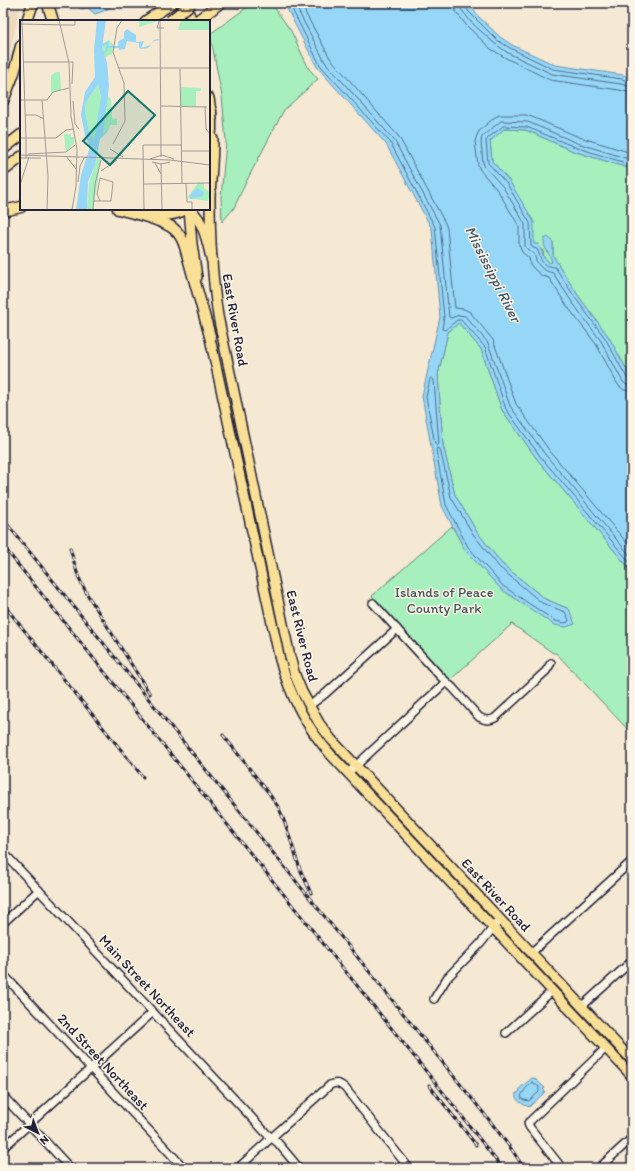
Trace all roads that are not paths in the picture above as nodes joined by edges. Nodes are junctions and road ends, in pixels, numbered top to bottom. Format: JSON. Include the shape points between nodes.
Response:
{"nodes":[{"id":1,"x":33,"y":3,"type":"edge"},
{"id":2,"x":49,"y":3,"type":"edge"},
{"id":3,"x":172,"y":3,"type":"edge"},
{"id":4,"x":185,"y":3,"type":"edge"},
{"id":5,"x":192,"y":3,"type":"edge"},
{"id":6,"x":220,"y":3,"type":"edge"},
{"id":7,"x":224,"y":3,"type":"edge"},
{"id":8,"x":27,"y":20,"type":"edge"},
{"id":9,"x":53,"y":20,"type":"edge"},
{"id":10,"x":147,"y":20,"type":"edge"},
{"id":11,"x":171,"y":20,"type":"edge"},
{"id":12,"x":180,"y":20,"type":"edge"},
{"id":13,"x":192,"y":20,"type":"edge"},
{"id":14,"x":198,"y":20,"type":"edge"},
{"id":15,"x":205,"y":20,"type":"edge"},
{"id":16,"x":20,"y":50,"type":"edge"},
{"id":17,"x":3,"y":101,"type":"edge"},
{"id":18,"x":210,"y":104,"type":"edge"},
{"id":19,"x":211,"y":111,"type":"junction"},
{"id":20,"x":210,"y":129,"type":"edge"},
{"id":21,"x":20,"y":136,"type":"edge"},
{"id":22,"x":3,"y":149,"type":"edge"},
{"id":23,"x":20,"y":158,"type":"edge"},
{"id":24,"x":3,"y":171,"type":"edge"},
{"id":25,"x":20,"y":207,"type":"edge"},
{"id":26,"x":123,"y":210,"type":"edge"},
{"id":27,"x":127,"y":210,"type":"edge"},
{"id":28,"x":184,"y":210,"type":"edge"},
{"id":29,"x":190,"y":210,"type":"edge"},
{"id":30,"x":191,"y":210,"type":"edge"},
{"id":31,"x":3,"y":211,"type":"edge"},
{"id":32,"x":212,"y":260,"type":"junction"},
{"id":33,"x":210,"y":336,"type":"junction"},
{"id":34,"x":373,"y":603,"type":"dead end"},
{"id":35,"x":397,"y":629,"type":"junction"},
{"id":36,"x":551,"y":663,"type":"dead end"},
{"id":37,"x":446,"y":682,"type":"junction"},
{"id":38,"x":309,"y":706,"type":"junction"},
{"id":39,"x":356,"y":766,"type":"junction"},
{"id":40,"x":348,"y":773,"type":"junction"},
{"id":41,"x":3,"y":852,"type":"edge"},
{"id":42,"x":632,"y":861,"type":"edge"},
{"id":43,"x":39,"y":890,"type":"junction"},
{"id":44,"x":500,"y":919,"type":"junction"},
{"id":45,"x":3,"y":923,"type":"edge"},
{"id":46,"x":493,"y":928,"type":"junction"},
{"id":47,"x":531,"y":953,"type":"junction"},
{"id":48,"x":632,"y":961,"type":"edge"},
{"id":49,"x":3,"y":974,"type":"edge"},
{"id":50,"x":552,"y":991,"type":"junction"},
{"id":51,"x":434,"y":998,"type":"dead end"},
{"id":52,"x":581,"y":1007,"type":"junction"},
{"id":53,"x":154,"y":1012,"type":"junction"},
{"id":54,"x":506,"y":1033,"type":"dead end"},
{"id":55,"x":606,"y":1048,"type":"junction"},
{"id":56,"x":632,"y":1060,"type":"edge"},
{"id":57,"x":91,"y":1068,"type":"junction"},
{"id":58,"x":632,"y":1076,"type":"edge"},
{"id":59,"x":3,"y":1096,"type":"edge"},
{"id":60,"x":29,"y":1125,"type":"junction"},
{"id":61,"x":272,"y":1138,"type":"junction"},
{"id":62,"x":632,"y":1138,"type":"edge"},
{"id":63,"x":3,"y":1148,"type":"edge"},
{"id":64,"x":70,"y":1168,"type":"edge"},
{"id":65,"x":184,"y":1168,"type":"edge"},
{"id":66,"x":238,"y":1168,"type":"edge"},
{"id":67,"x":299,"y":1168,"type":"edge"},
{"id":68,"x":409,"y":1168,"type":"edge"},
{"id":69,"x":562,"y":1168,"type":"edge"},
{"id":70,"x":598,"y":1168,"type":"edge"}],
"edges":[{"from":1,"to":8,"type":"highway"},
{"from":2,"to":9,"type":"highway"},
{"from":3,"to":10,"type":"highway"},
{"from":3,"to":12,"type":"main road"},
{"from":4,"to":13,"type":"main road"},
{"from":5,"to":11,"type":"highway","bridge":true},
{"from":6,"to":14,"type":"highway"},
{"from":7,"to":15,"type":"highway"},
{"from":16,"to":17,"type":"highway"},
{"from":18,"to":19,"type":"main road","name":"East River Road"},
{"from":19,"to":20,"type":"highway"},
{"from":19,"to":32,"type":"main road","name":"East River Road"},
{"from":21,"to":22,"type":"highway"},
{"from":23,"to":24,"type":"highway"},
{"from":25,"to":31,"type":"highway"},
{"from":26,"to":33,"type":"highway","via":[[161,221],[179,234]]},
{"from":27,"to":28,"type":"highway","via":[[166,215]]},
{"from":29,"to":33,"type":"main road","name":"East River Road","via":[[193,251]]},
{"from":30,"to":32,"type":"highway","via":[[204,229]]},
{"from":32,"to":38,"type":"main road","name":"East River Road","via":[[221,332],[287,642],[295,675]]},
{"from":33,"to":40,"type":"main road","name":"East River Road","via":[[285,679],[309,728]]},
{"from":34,"to":35,"type":"street"},
{"from":35,"to":37,"type":"street"},
{"from":35,"to":38,"type":"street"},
{"from":36,"to":37,"type":"street","via":[[546,671],[495,718],[487,720],[479,717]]},
{"from":37,"to":39,"type":"street"},
{"from":38,"to":39,"type":"main road","name":"East River Road","via":[[331,739]]},
{"from":39,"to":40,"type":"street"},
{"from":39,"to":44,"type":"main road","name":"East River Road"},
{"from":40,"to":46,"type":"main road","name":"East River Road"},
{"from":41,"to":43,"type":"street","name":"Main Street Northeast"},
{"from":42,"to":47,"type":"street"},
{"from":43,"to":45,"type":"street"},
{"from":43,"to":53,"type":"street","name":"Main Street Northeast"},
{"from":44,"to":46,"type":"street"},
{"from":44,"to":47,"type":"main road","name":"East River Road"},
{"from":46,"to":50,"type":"main road","name":"East River Road"},
{"from":46,"to":51,"type":"street","via":[[447,978]]},
{"from":47,"to":52,"type":"main road","name":"East River Road"},
{"from":48,"to":52,"type":"street"},
{"from":49,"to":57,"type":"street","name":"2nd Street Northeast"},
{"from":50,"to":54,"type":"street"},
{"from":50,"to":55,"type":"main road","name":"East River Road"},
{"from":52,"to":56,"type":"main road","name":"East River Road"},
{"from":53,"to":57,"type":"street"},
{"from":53,"to":61,"type":"street","name":"Main Street Northeast"},
{"from":55,"to":58,"type":"main road","name":"East River Road"},
{"from":55,"to":69,"type":"street","via":[[528,1123]]},
{"from":57,"to":60,"type":"street"},
{"from":57,"to":65,"type":"street","name":"2nd Street Northeast"},
{"from":59,"to":60,"type":"street"},
{"from":60,"to":63,"type":"street"},
{"from":60,"to":64,"type":"street"},
{"from":61,"to":66,"type":"street"},
{"from":61,"to":67,"type":"street","name":"Main Street Northeast"},
{"from":61,"to":68,"type":"street","via":[[330,1086],[337,1083],[345,1088]]},
{"from":62,"to":70,"type":"street"}]}
